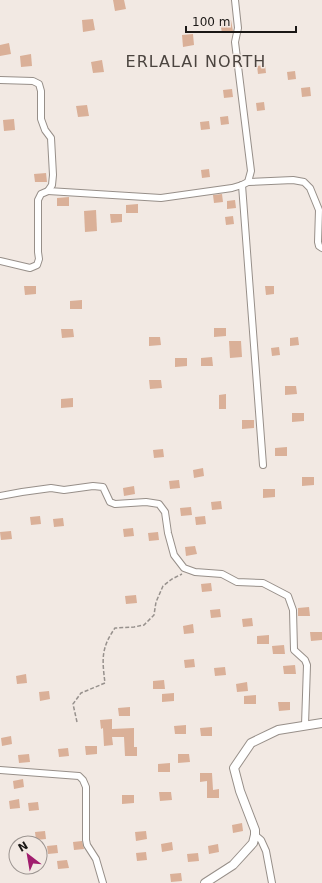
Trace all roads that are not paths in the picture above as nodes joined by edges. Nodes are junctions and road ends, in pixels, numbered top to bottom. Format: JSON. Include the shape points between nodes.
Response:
{"nodes":[{"id":1,"x":236,"y":0,"type":"edge"},
{"id":2,"x":0,"y":80,"type":"edge"},
{"id":3,"x":248,"y":182,"type":"junction"},
{"id":4,"x":242,"y":186,"type":"junction"},
{"id":5,"x":48,"y":191,"type":"junction"},
{"id":6,"x":322,"y":248,"type":"edge"},
{"id":7,"x":0,"y":261,"type":"edge"},
{"id":8,"x":263,"y":465,"type":"dead end"},
{"id":9,"x":0,"y":496,"type":"edge"},
{"id":10,"x":322,"y":723,"type":"edge"},
{"id":11,"x":305,"y":726,"type":"junction"},
{"id":12,"x":0,"y":770,"type":"edge"},
{"id":13,"x":255,"y":835,"type":"junction"},
{"id":14,"x":102,"y":883,"type":"edge"},
{"id":15,"x":205,"y":883,"type":"edge"},
{"id":16,"x":272,"y":883,"type":"edge"}],
"edges":[{"from":1,"to":3,"type":"street","via":[[238,28],[235,42],[251,171]]},
{"from":2,"to":5,"type":"street","via":[[33,81],[39,84],[41,120],[50,138],[53,175],[52,185]]},
{"from":3,"to":4,"type":"street"},
{"from":3,"to":6,"type":"street","via":[[304,182],[310,188],[319,210],[318,242]]},
{"from":4,"to":5,"type":"street","via":[[161,198]]},
{"from":4,"to":8,"type":"street"},
{"from":5,"to":7,"type":"street","via":[[41,194],[38,200],[37,265],[30,268]]},
{"from":9,"to":11,"type":"street","via":[[51,488],[64,490],[93,486],[103,487],[110,502],[115,504],[159,504],[165,512],[174,555],[184,568],[195,572],[222,574],[237,582],[263,582],[288,596],[293,610],[294,650],[307,665]]},
{"from":10,"to":11,"type":"street"},
{"from":11,"to":13,"type":"street","via":[[278,730],[251,743],[234,768]]},
{"from":12,"to":14,"type":"street","via":[[79,776],[83,780],[86,787],[86,840],[96,859]]},
{"from":13,"to":15,"type":"street","via":[[253,843],[233,865]]},
{"from":13,"to":16,"type":"street","via":[[262,840],[266,851]]}]}
